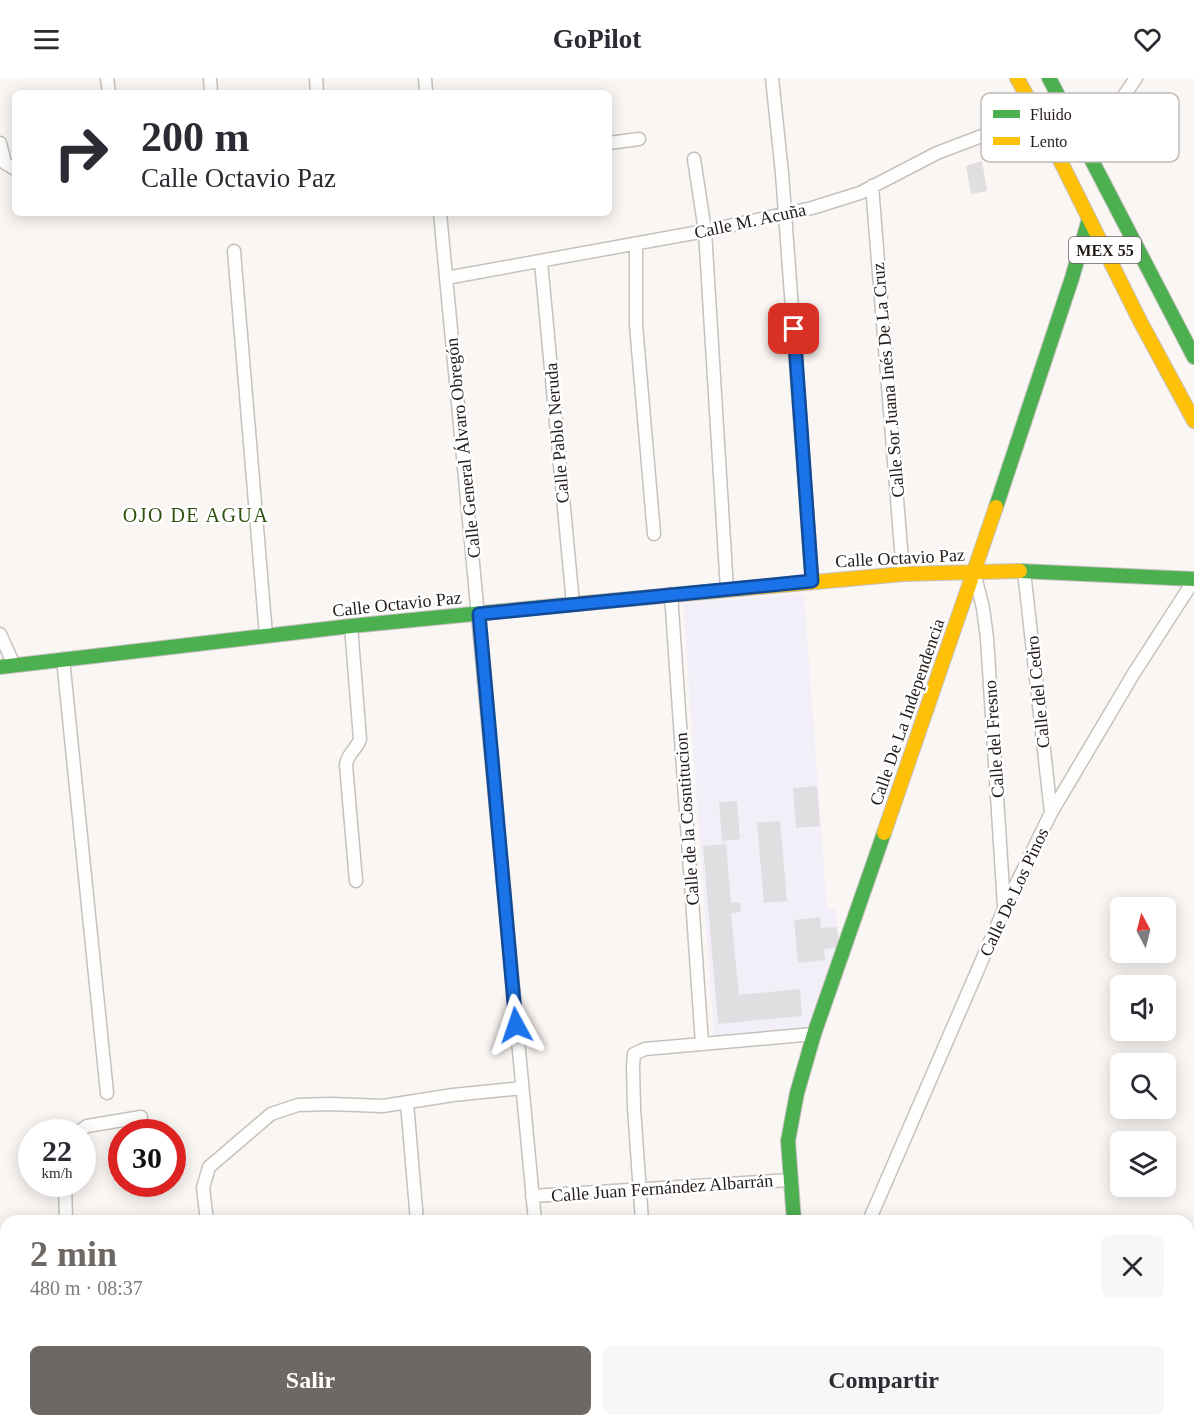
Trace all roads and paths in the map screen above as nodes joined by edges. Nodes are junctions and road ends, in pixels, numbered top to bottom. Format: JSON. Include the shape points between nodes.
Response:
{"nodes":[{"id":1,"x":772,"y":78,"type":"edge"},
{"id":2,"x":1017,"y":78,"type":"edge"},
{"id":3,"x":1049,"y":78,"type":"edge"},
{"id":4,"x":1136,"y":78,"type":"edge"},
{"id":5,"x":1025,"y":93,"type":"edge"},
{"id":6,"x":1057,"y":93,"type":"edge"},
{"id":7,"x":1126,"y":93,"type":"edge"},
{"id":8,"x":981,"y":138,"type":"edge"},
{"id":9,"x":639,"y":139,"type":"dead end"},
{"id":10,"x":0,"y":143,"type":"edge"},
{"id":11,"x":612,"y":143,"type":"edge"},
{"id":12,"x":693,"y":159,"type":"dead end"},
{"id":13,"x":1061,"y":162,"type":"edge"},
{"id":14,"x":1093,"y":162,"type":"edge"},
{"id":15,"x":12,"y":168,"type":"edge"},
{"id":16,"x":872,"y":186,"type":"junction"},
{"id":17,"x":785,"y":213,"type":"junction"},
{"id":18,"x":440,"y":216,"type":"edge"},
{"id":19,"x":1089,"y":219,"type":"junction"},
{"id":20,"x":705,"y":231,"type":"junction"},
{"id":21,"x":636,"y":244,"type":"junction"},
{"id":22,"x":234,"y":251,"type":"dead end"},
{"id":23,"x":541,"y":262,"type":"junction"},
{"id":24,"x":446,"y":278,"type":"junction"},
{"id":25,"x":1194,"y":357,"type":"edge"},
{"id":26,"x":1194,"y":421,"type":"edge"},
{"id":27,"x":654,"y":534,"type":"dead end"},
{"id":28,"x":1024,"y":571,"type":"junction"},
{"id":29,"x":974,"y":572,"type":"junction"},
{"id":30,"x":903,"y":574,"type":"junction"},
{"id":31,"x":1194,"y":580,"type":"edge"},
{"id":32,"x":812,"y":581,"type":"junction"},
{"id":33,"x":727,"y":590,"type":"junction"},
{"id":34,"x":671,"y":594,"type":"junction"},
{"id":35,"x":573,"y":604,"type":"junction"},
{"id":36,"x":479,"y":614,"type":"junction"},
{"id":37,"x":351,"y":626,"type":"junction"},
{"id":38,"x":0,"y":634,"type":"edge"},
{"id":39,"x":266,"y":635,"type":"junction"},
{"id":40,"x":63,"y":658,"type":"junction"},
{"id":41,"x":7,"y":666,"type":"edge"},
{"id":42,"x":1052,"y":813,"type":"junction"},
{"id":43,"x":356,"y":882,"type":"dead end"},
{"id":44,"x":1005,"y":908,"type":"junction"},
{"id":45,"x":814,"y":1034,"type":"junction"},
{"id":46,"x":702,"y":1044,"type":"junction"},
{"id":47,"x":522,"y":1088,"type":"junction"},
{"id":48,"x":107,"y":1093,"type":"dead end"},
{"id":49,"x":407,"y":1103,"type":"junction"},
{"id":50,"x":141,"y":1117,"type":"dead end"},
{"id":51,"x":96,"y":1124,"type":"edge"},
{"id":52,"x":791,"y":1180,"type":"junction"},
{"id":53,"x":640,"y":1188,"type":"junction"},
{"id":54,"x":532,"y":1196,"type":"junction"},
{"id":55,"x":65,"y":1197,"type":"edge"},
{"id":56,"x":66,"y":1215,"type":"edge"},
{"id":57,"x":206,"y":1215,"type":"edge"},
{"id":58,"x":416,"y":1215,"type":"edge"},
{"id":59,"x":534,"y":1215,"type":"edge"},
{"id":60,"x":642,"y":1215,"type":"edge"},
{"id":61,"x":794,"y":1215,"type":"edge"},
{"id":62,"x":872,"y":1215,"type":"edge"}],
"edges":[{"from":1,"to":17,"type":"street"},
{"from":2,"to":5,"type":"street","number":"MEX 55"},
{"from":3,"to":6,"type":"street","number":"MEX 55"},
{"from":4,"to":7,"type":"street"},
{"from":8,"to":16,"type":"street","name":"Calle M. Acuña","via":[[937,153]]},
{"from":9,"to":11,"type":"street"},
{"from":10,"to":15,"type":"street","via":[[5,163]]},
{"from":12,"to":20,"type":"street"},
{"from":13,"to":19,"type":"street","number":"MEX 55"},
{"from":14,"to":25,"type":"street","number":"MEX 55"},
{"from":16,"to":17,"type":"street","name":"Calle M. Acuña","via":[[834,202]]},
{"from":16,"to":30,"type":"street","name":"Calle Sor Juana Inés De La Cruz"},
{"from":17,"to":20,"type":"street","name":"Calle M. Acuña"},
{"from":17,"to":32,"type":"street"},
{"from":18,"to":24,"type":"street","name":"Calle General Álvaro Obregón"},
{"from":19,"to":26,"type":"street","number":"MEX 55"},
{"from":19,"to":29,"type":"street","name":"Calle De La Independencia"},
{"from":20,"to":21,"type":"street","name":"Calle M. Acuña"},
{"from":20,"to":33,"type":"street"},
{"from":21,"to":23,"type":"street","name":"Calle M. Acuña"},
{"from":21,"to":27,"type":"street","via":[[636,325]]},
{"from":22,"to":39,"type":"street"},
{"from":23,"to":24,"type":"street","name":"Calle M. Acuña"},
{"from":23,"to":35,"type":"street","name":"Calle Pablo Neruda"},
{"from":24,"to":36,"type":"street","name":"Calle General Álvaro Obregón"},
{"from":28,"to":29,"type":"street","name":"Calle Octavio Paz"},
{"from":28,"to":31,"type":"street","name":"Calle Octavio Paz"},
{"from":28,"to":42,"type":"street","name":"Calle del Cedro"},
{"from":29,"to":30,"type":"street","name":"Calle Octavio Paz"},
{"from":29,"to":44,"type":"street","name":"Calle del Fresno","via":[[987,638]]},
{"from":29,"to":45,"type":"street","name":"Calle De La Independencia"},
{"from":30,"to":32,"type":"street","name":"Calle Octavio Paz"},
{"from":31,"to":42,"type":"street","name":"Calle De Los Pinos"},
{"from":32,"to":33,"type":"street","name":"Calle Octavio Paz"},
{"from":33,"to":34,"type":"street","name":"Calle Octavio Paz"},
{"from":34,"to":35,"type":"street","name":"Calle Octavio Paz"},
{"from":34,"to":46,"type":"street","name":"Calle de la Cosntitucion"},
{"from":35,"to":36,"type":"street","name":"Calle Octavio Paz"},
{"from":36,"to":37,"type":"street","name":"Calle Octavio Paz"},
{"from":36,"to":47,"type":"street","name":"Calle General Álvaro Obregón"},
{"from":37,"to":39,"type":"street","name":"Calle Octavio Paz"},
{"from":37,"to":43,"type":"street","via":[[360,739],[346,765]]},
{"from":38,"to":41,"type":"street"},
{"from":39,"to":40,"type":"street","name":"Calle Octavio Paz"},
{"from":40,"to":41,"type":"street","name":"Calle Octavio Paz"},
{"from":40,"to":48,"type":"street"},
{"from":42,"to":44,"type":"street","name":"Calle De Los Pinos"},
{"from":44,"to":62,"type":"street","name":"Calle De Los Pinos"},
{"from":45,"to":46,"type":"street"},
{"from":45,"to":52,"type":"street","name":"Calle De La Independencia","via":[[788,1140]]},
{"from":46,"to":53,"type":"street","via":[[645,1049],[633,1058]]},
{"from":47,"to":49,"type":"street"},
{"from":47,"to":54,"type":"street","name":"Calle General Álvaro Obregón"},
{"from":49,"to":57,"type":"street","via":[[372,1107],[298,1105],[271,1114],[209,1167],[203,1188]]},
{"from":49,"to":58,"type":"street"},
{"from":50,"to":51,"type":"street"},
{"from":52,"to":53,"type":"street","name":"Calle Juan Fernández Albarrán"},
{"from":52,"to":61,"type":"street","name":"Calle De La Independencia"},
{"from":53,"to":54,"type":"street","name":"Calle Juan Fernández Albarrán"},
{"from":53,"to":60,"type":"street"},
{"from":54,"to":59,"type":"street","name":"Calle General Álvaro Obregón"},
{"from":55,"to":56,"type":"street"}]}
